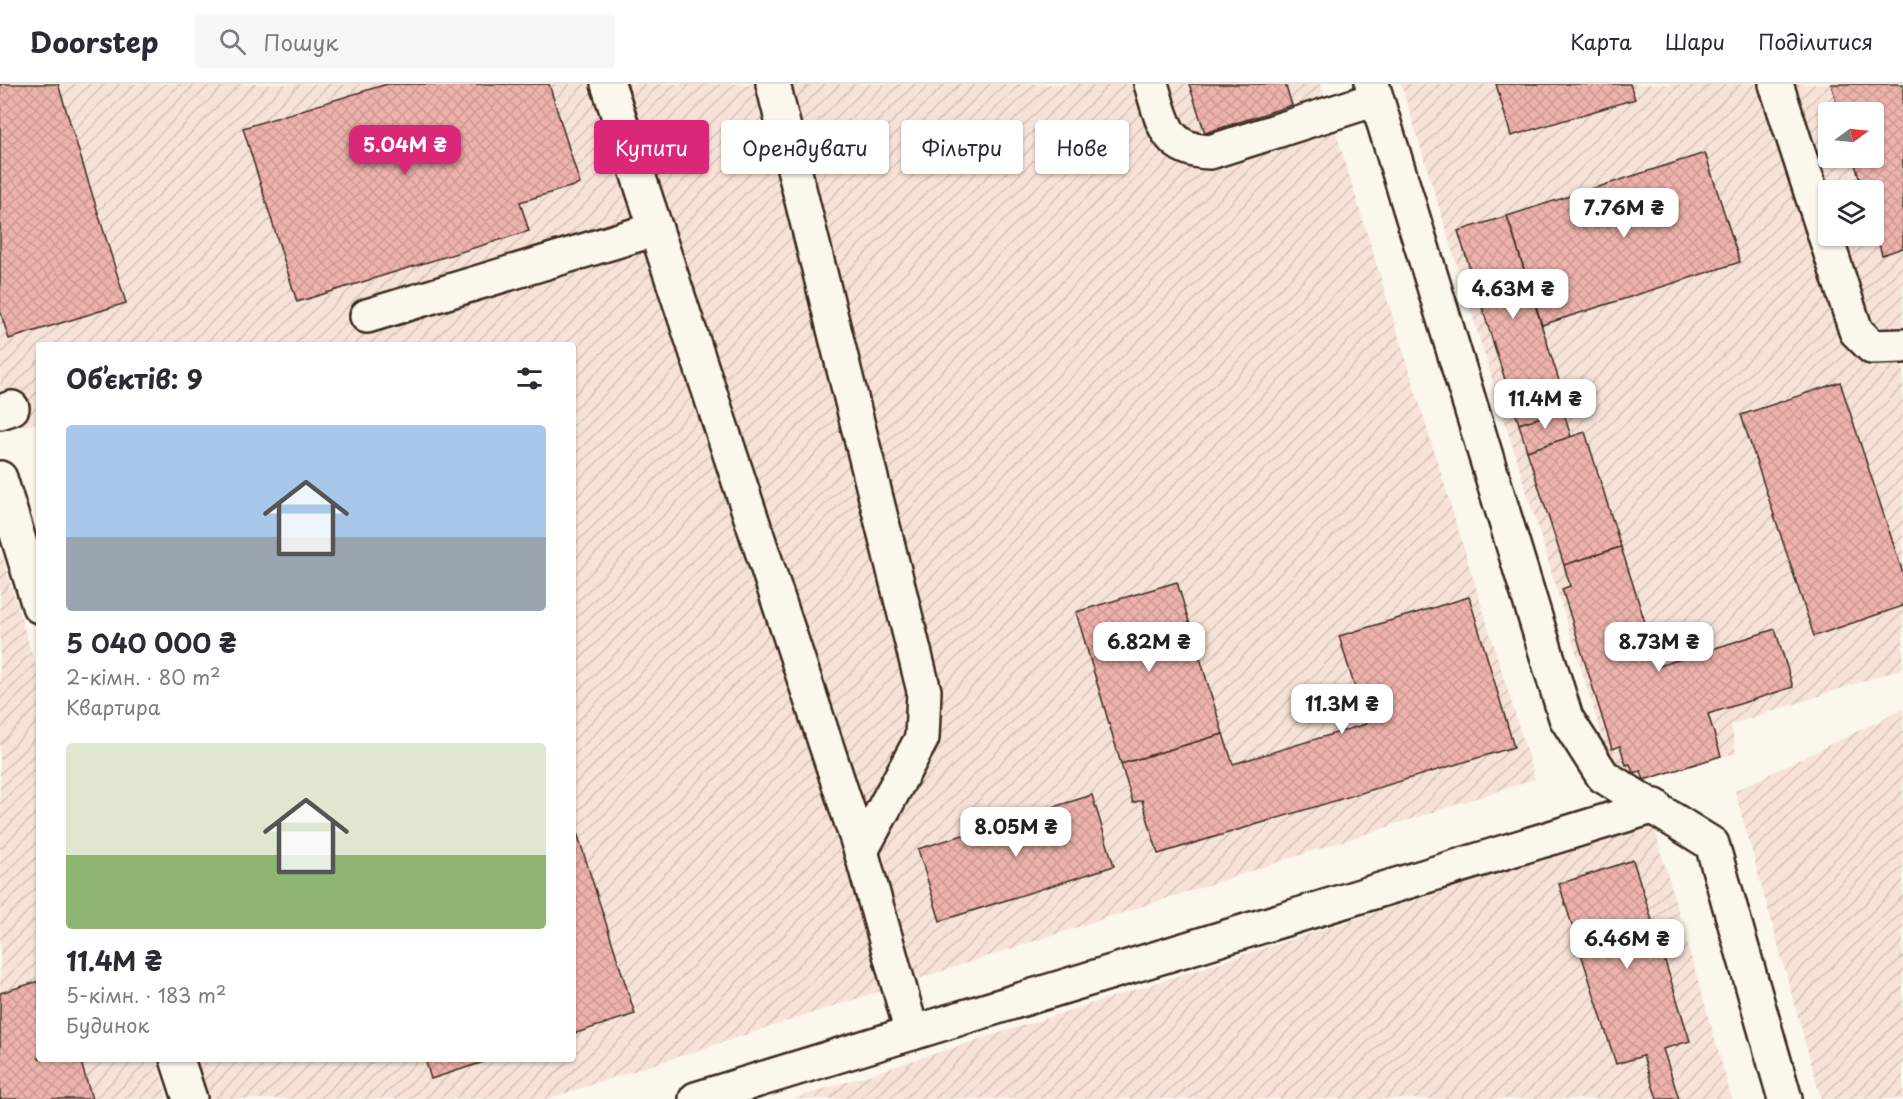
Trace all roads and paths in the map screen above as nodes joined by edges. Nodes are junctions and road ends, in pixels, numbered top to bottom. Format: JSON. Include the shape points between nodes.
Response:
{"nodes":[{"id":1,"x":608,"y":84,"type":"edge"},
{"id":2,"x":773,"y":84,"type":"edge"},
{"id":3,"x":1151,"y":84,"type":"edge"},
{"id":4,"x":1776,"y":84,"type":"edge"},
{"id":5,"x":1374,"y":91,"type":"edge"},
{"id":6,"x":656,"y":229,"type":"junction"},
{"id":7,"x":367,"y":316,"type":"dead end"},
{"id":8,"x":1903,"y":346,"type":"edge"},
{"id":9,"x":0,"y":478,"type":"edge"},
{"id":10,"x":36,"y":596,"type":"edge"},
{"id":11,"x":1655,"y":806,"type":"junction"},
{"id":12,"x":861,"y":851,"type":"junction"},
{"id":13,"x":912,"y":1033,"type":"junction"},
{"id":14,"x":178,"y":1062,"type":"edge"},
{"id":15,"x":190,"y":1099,"type":"edge"},
{"id":16,"x":696,"y":1099,"type":"edge"},
{"id":17,"x":1785,"y":1099,"type":"edge"}],
"edges":[{"from":1,"to":6,"type":"lane"},
{"from":2,"to":12,"type":"lane","via":[[924,691],[922,738]]},
{"from":3,"to":5,"type":"lane","via":[[1166,128],[1176,143],[1192,151],[1210,152]]},
{"from":4,"to":8,"type":"lane","via":[[1856,331],[1872,347]]},
{"from":5,"to":11,"type":"lane","via":[[1566,718],[1603,776]]},
{"from":6,"to":7,"type":"lane"},
{"from":6,"to":12,"type":"lane"},
{"from":9,"to":10,"type":"lane"},
{"from":11,"to":13,"type":"lane"},
{"from":11,"to":17,"type":"lane","via":[[1712,844]]},
{"from":12,"to":13,"type":"lane"},
{"from":13,"to":16,"type":"lane"},
{"from":14,"to":15,"type":"lane"}]}
